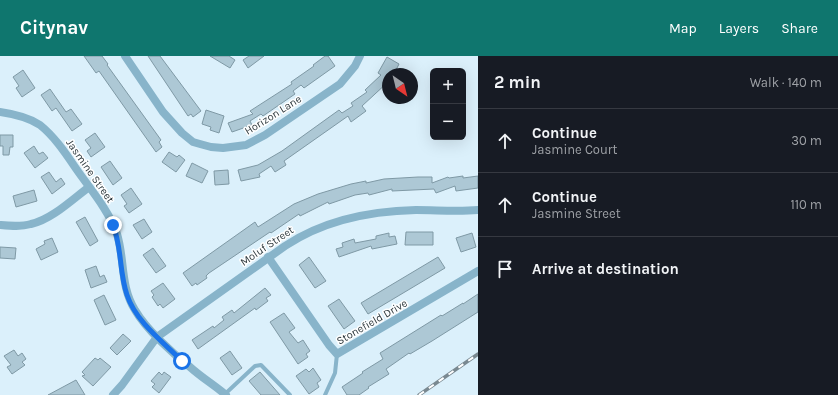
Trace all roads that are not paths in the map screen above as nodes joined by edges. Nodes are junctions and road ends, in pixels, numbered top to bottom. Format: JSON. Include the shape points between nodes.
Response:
{"nodes":[{"id":1,"x":125,"y":56,"type":"edge"},
{"id":2,"x":360,"y":56,"type":"edge"},
{"id":3,"x":0,"y":112,"type":"edge"},
{"id":4,"x":89,"y":187,"type":"junction"},
{"id":5,"x":478,"y":210,"type":"edge"},
{"id":6,"x":0,"y":225,"type":"edge"},
{"id":7,"x":268,"y":257,"type":"junction"},
{"id":8,"x":478,"y":271,"type":"edge"},
{"id":9,"x":157,"y":337,"type":"junction"},
{"id":10,"x":337,"y":354,"type":"junction"},
{"id":11,"x":225,"y":394,"type":"edge"},
{"id":12,"x":114,"y":395,"type":"edge"},
{"id":13,"x":290,"y":395,"type":"edge"},
{"id":14,"x":325,"y":395,"type":"edge"}],
"edges":[{"from":1,"to":2,"type":"street","name":"Horizon Lane","via":[[163,112],[182,133],[193,142],[223,148],[246,145],[271,131],[340,84]]},
{"from":3,"to":4,"type":"street","name":"Jasmine Street","via":[[27,118],[41,126]]},
{"from":4,"to":6,"type":"street","via":[[39,222],[16,226]]},
{"from":4,"to":9,"type":"street","name":"Jasmine Street","via":[[102,205],[116,233],[130,303]]},
{"from":5,"to":7,"type":"street","name":"Moluf Street","via":[[392,211],[368,214],[326,225],[294,240]]},
{"from":7,"to":9,"type":"street","name":"Moluf Street"},
{"from":7,"to":10,"type":"street","name":"Stonefield Drive"},
{"from":8,"to":10,"type":"street","name":"Stonefield Drive"},
{"from":9,"to":11,"type":"street","name":"Jasmine Street","via":[[182,361]]},
{"from":9,"to":12,"type":"street","name":"Moluf Street"},
{"from":10,"to":14,"type":"lane","via":[[335,373]]},
{"from":11,"to":13,"type":"lane","via":[[255,366],[261,365]]}]}
